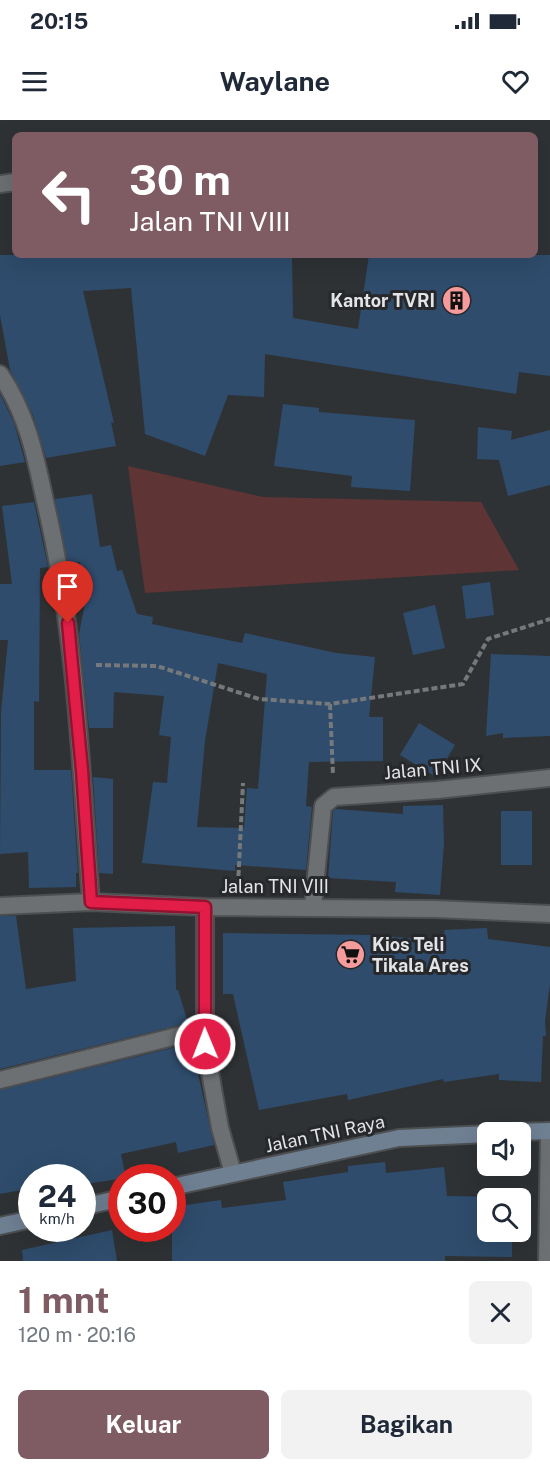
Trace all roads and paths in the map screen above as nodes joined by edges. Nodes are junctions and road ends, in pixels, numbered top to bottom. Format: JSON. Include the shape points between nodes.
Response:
{"nodes":[{"id":1,"x":0,"y":374,"type":"edge"},
{"id":2,"x":550,"y":619,"type":"edge"},
{"id":3,"x":72,"y":665,"type":"junction"},
{"id":4,"x":330,"y":704,"type":"junction"},
{"id":5,"x":550,"y":778,"type":"edge"},
{"id":6,"x":243,"y":783,"type":"dead end"},
{"id":7,"x":329,"y":802,"type":"junction"},
{"id":8,"x":91,"y":902,"type":"junction"},
{"id":9,"x":0,"y":906,"type":"edge"},
{"id":10,"x":236,"y":906,"type":"junction"},
{"id":11,"x":313,"y":906,"type":"junction"},
{"id":12,"x":205,"y":907,"type":"junction"},
{"id":13,"x":550,"y":914,"type":"edge"},
{"id":14,"x":205,"y":1029,"type":"junction"},
{"id":15,"x":0,"y":1080,"type":"edge"},
{"id":16,"x":549,"y":1131,"type":"edge"},
{"id":17,"x":531,"y":1132,"type":"edge"},
{"id":18,"x":477,"y":1134,"type":"edge"},
{"id":19,"x":233,"y":1173,"type":"junction"},
{"id":20,"x":186,"y":1184,"type":"edge"},
{"id":21,"x":18,"y":1222,"type":"edge"},
{"id":22,"x":0,"y":1226,"type":"edge"},
{"id":23,"x":547,"y":1261,"type":"edge"}],
"edges":[{"from":1,"to":3,"type":"street","via":[[28,426],[66,602]]},
{"from":2,"to":4,"type":"path","via":[[488,639],[463,684]]},
{"from":3,"to":4,"type":"path","via":[[157,666],[259,699]]},
{"from":3,"to":8,"type":"street"},
{"from":4,"to":7,"type":"path"},
{"from":5,"to":7,"type":"street","name":"Jalan TNI IX"},
{"from":6,"to":10,"type":"path"},
{"from":7,"to":11,"type":"street"},
{"from":8,"to":9,"type":"street","name":"Jalan TNI VIII"},
{"from":8,"to":12,"type":"street","name":"Jalan TNI VIII"},
{"from":10,"to":11,"type":"street","name":"Jalan TNI VIII"},
{"from":10,"to":12,"type":"street","name":"Jalan TNI VIII"},
{"from":11,"to":13,"type":"street","name":"Jalan TNI VIII"},
{"from":12,"to":14,"type":"street"},
{"from":14,"to":15,"type":"street"},
{"from":14,"to":19,"type":"street","via":[[220,1128]]},
{"from":16,"to":17,"type":"main road"},
{"from":16,"to":23,"type":"street"},
{"from":18,"to":19,"type":"main road","name":"Jalan TNI Raya","via":[[399,1138]]},
{"from":19,"to":20,"type":"main road","name":"Jalan TNI Raya"},
{"from":21,"to":22,"type":"main road"}]}
